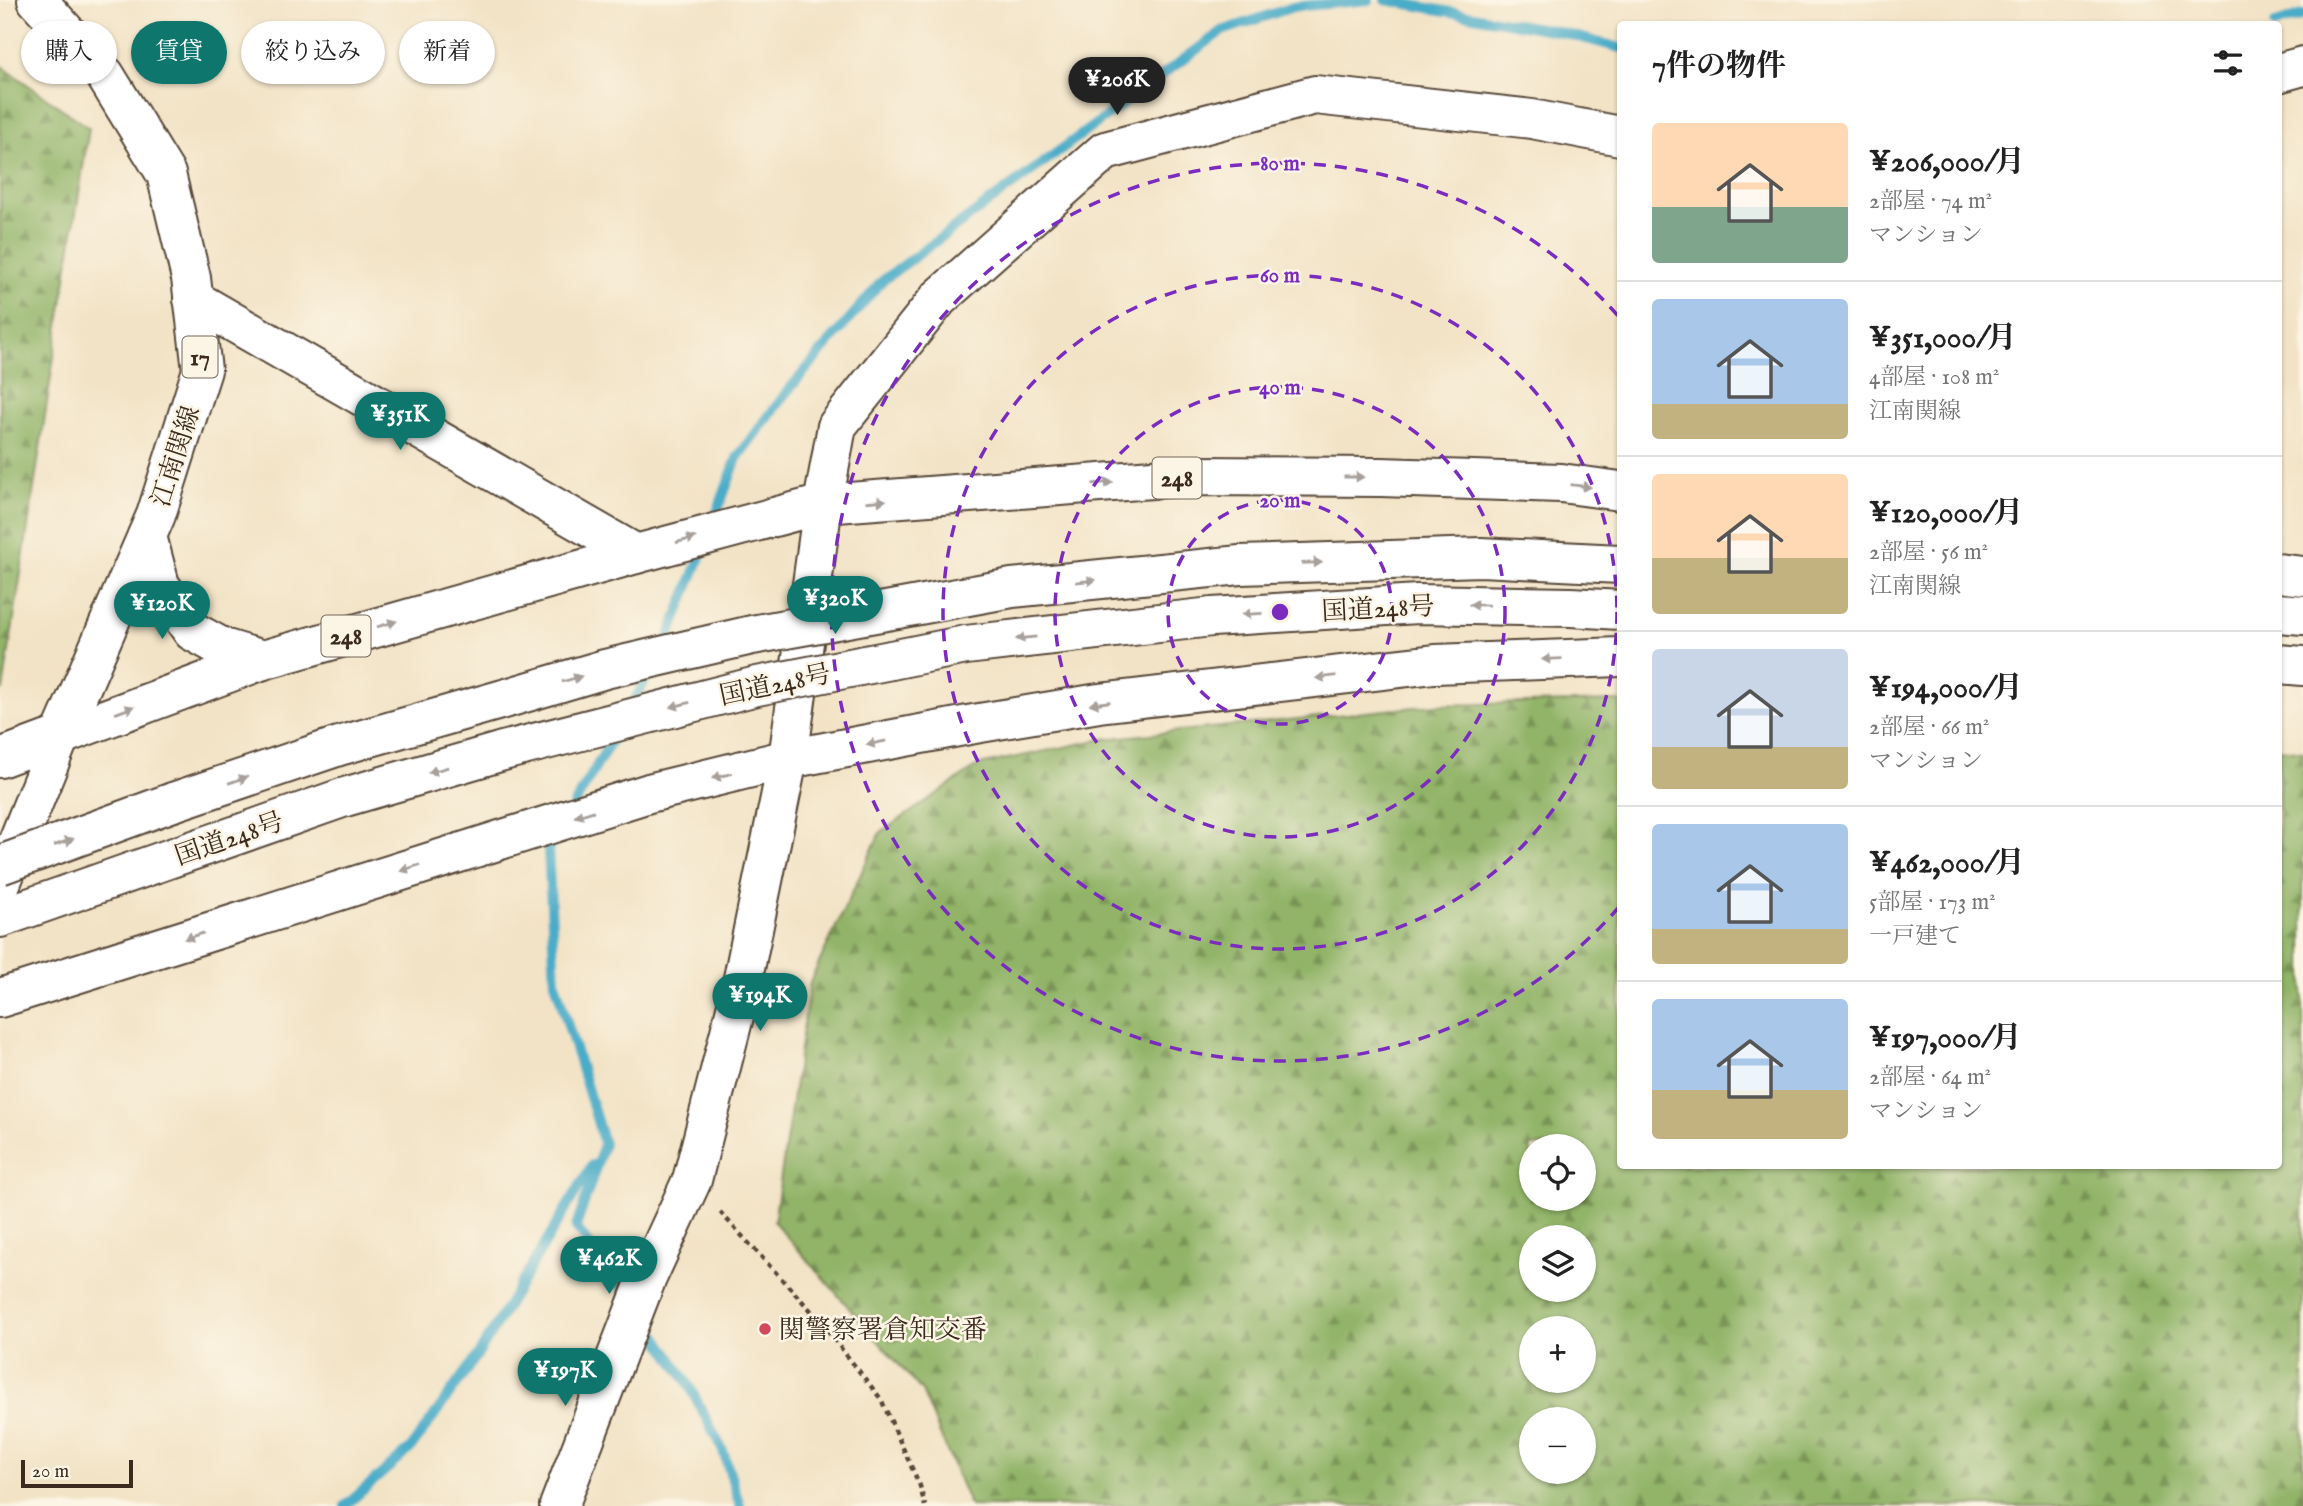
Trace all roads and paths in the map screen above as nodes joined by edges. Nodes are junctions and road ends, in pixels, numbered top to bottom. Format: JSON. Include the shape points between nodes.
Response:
{"nodes":[{"id":1,"x":37,"y":0,"type":"edge"},
{"id":2,"x":2303,"y":66,"type":"edge"},
{"id":3,"x":2282,"y":72,"type":"edge"},
{"id":4,"x":1617,"y":135,"type":"edge"},
{"id":5,"x":193,"y":299,"type":"junction"},
{"id":6,"x":1617,"y":491,"type":"edge"},
{"id":7,"x":822,"y":504,"type":"junction"},
{"id":8,"x":147,"y":536,"type":"junction"},
{"id":9,"x":636,"y":554,"type":"junction"},
{"id":10,"x":1617,"y":564,"type":"edge"},
{"id":11,"x":2282,"y":573,"type":"edge"},
{"id":12,"x":2303,"y":576,"type":"edge"},
{"id":13,"x":1617,"y":610,"type":"edge"},
{"id":14,"x":2282,"y":613,"type":"edge"},
{"id":15,"x":2303,"y":615,"type":"edge"},
{"id":16,"x":1617,"y":657,"type":"edge"},
{"id":17,"x":263,"y":660,"type":"junction"},
{"id":18,"x":2282,"y":664,"type":"edge"},
{"id":19,"x":2303,"y":666,"type":"edge"},
{"id":20,"x":2282,"y":686,"type":"edge"},
{"id":21,"x":2303,"y":687,"type":"edge"},
{"id":22,"x":61,"y":734,"type":"junction"},
{"id":23,"x":0,"y":758,"type":"edge"},
{"id":24,"x":788,"y":759,"type":"junction"},
{"id":25,"x":0,"y":865,"type":"edge"},
{"id":26,"x":0,"y":886,"type":"edge"},
{"id":27,"x":0,"y":918,"type":"edge"},
{"id":28,"x":0,"y":998,"type":"edge"},
{"id":29,"x":692,"y":1180,"type":"junction"},
{"id":30,"x":559,"y":1506,"type":"edge"},
{"id":31,"x":925,"y":1506,"type":"edge"}],
"edges":[{"from":1,"to":5,"type":"main road","name":"江南関線","number":"17","via":[[105,75],[166,174]]},
{"from":2,"to":3,"type":"main road"},
{"from":4,"to":7,"type":"main road","via":[[1532,119],[1315,95],[1105,151],[939,298],[837,426]]},
{"from":5,"to":8,"type":"main road","name":"江南関線","number":"17","via":[[202,370]]},
{"from":5,"to":9,"type":"main road"},
{"from":7,"to":6,"type":"main road","number":"248","one_way":true,"via":[[1192,476],[1395,477],[1561,483]]},
{"from":9,"to":7,"type":"main road","number":"248","one_way":true},
{"from":7,"to":24,"type":"main road"},
{"from":8,"to":17,"type":"main road","via":[[160,585],[191,631],[223,648]]},
{"from":8,"to":22,"type":"main road","name":"江南関線","number":"17"},
{"from":17,"to":9,"type":"main road","number":"248","one_way":true},
{"from":25,"to":10,"type":"main road","name":"国道248号","one_way":true,"bridge":true,"via":[[339,746],[605,670],[752,635],[1012,589],[1240,565],[1481,557]]},
{"from":11,"to":12,"type":"main road"},
{"from":13,"to":27,"type":"main road","name":"国道248号","one_way":true,"bridge":true,"via":[[1418,604],[1212,617],[966,645],[757,686],[503,751],[345,797]]},
{"from":14,"to":15,"type":"main road"},
{"from":16,"to":24,"type":"main road","one_way":true,"via":[[1435,664],[1099,703]]},
{"from":22,"to":17,"type":"main road","number":"248","one_way":true},
{"from":18,"to":19,"type":"main road"},
{"from":20,"to":21,"type":"main road"},
{"from":22,"to":23,"type":"main road","number":"248"},
{"from":22,"to":26,"type":"main road","name":"江南関線","number":"17"},
{"from":24,"to":28,"type":"main road","one_way":true,"via":[[649,793]]},
{"from":24,"to":29,"type":"main road","via":[[740,993]]},
{"from":29,"to":30,"type":"main road","via":[[646,1280]]},
{"from":29,"to":31,"type":"path","via":[[814,1314],[881,1399]]}]}
